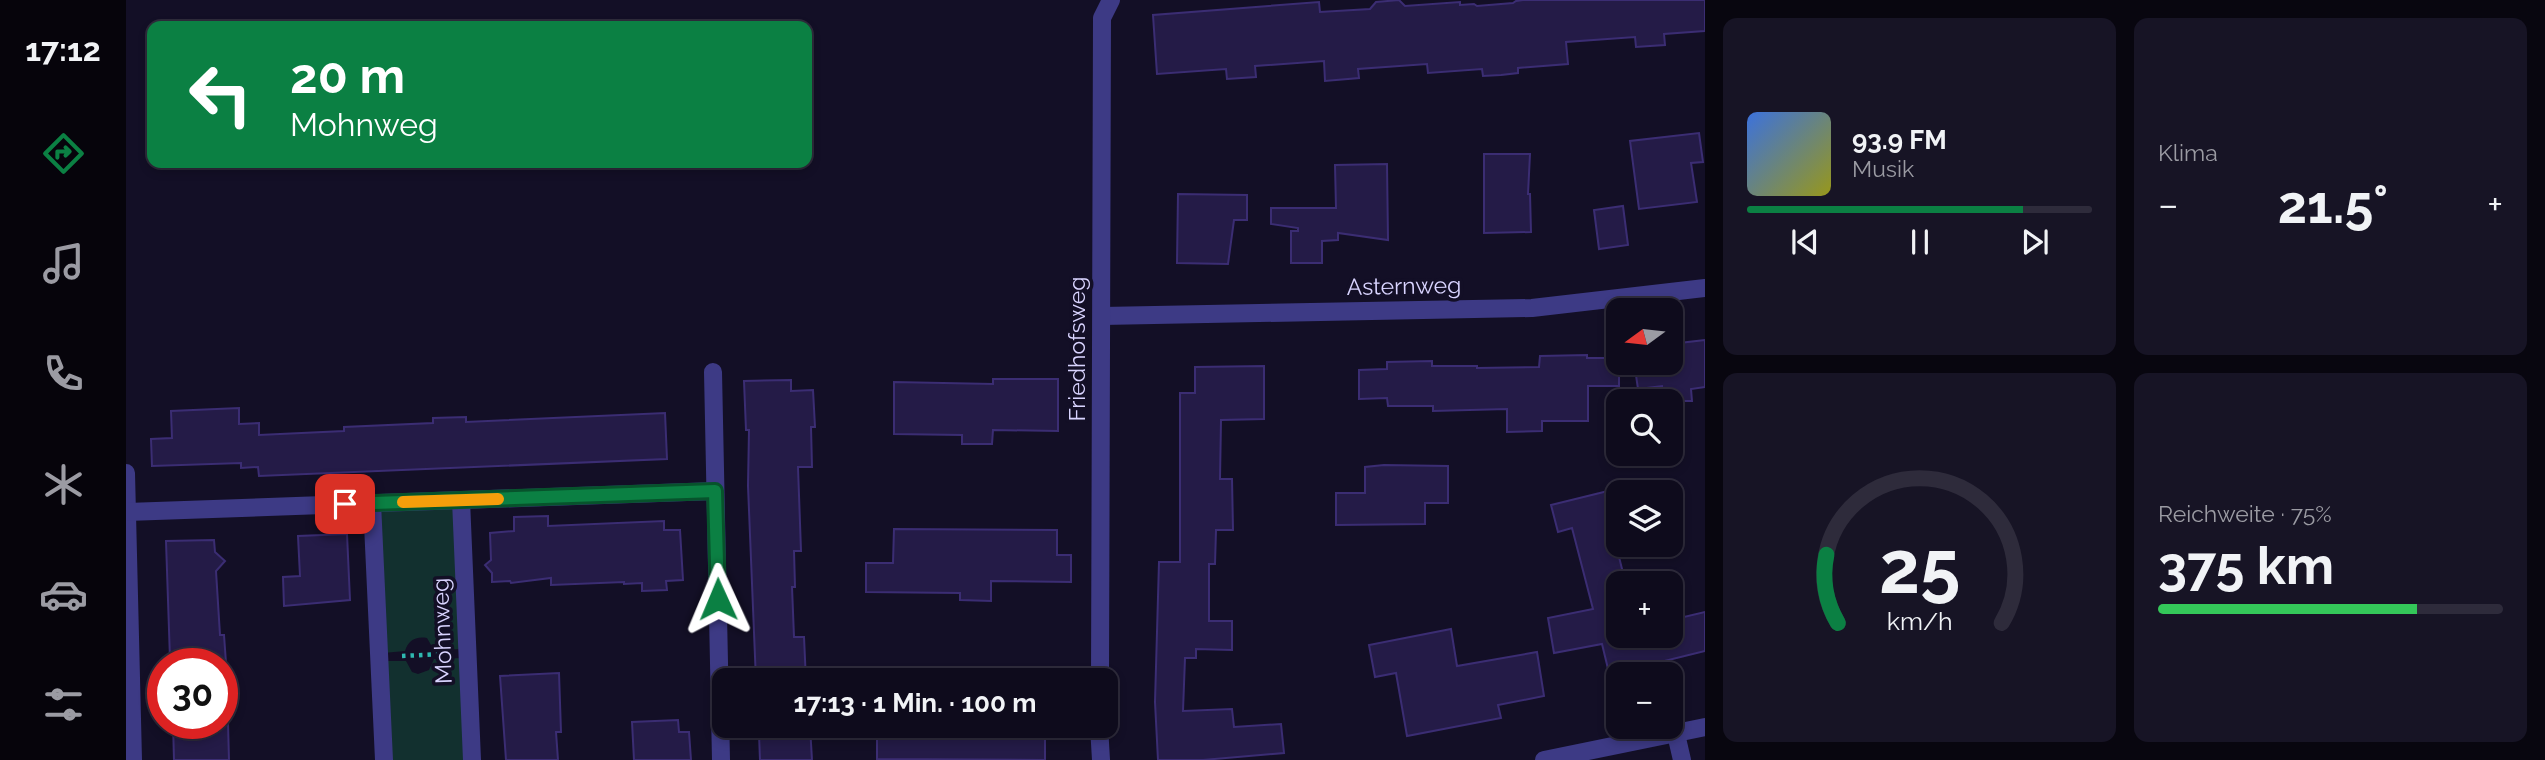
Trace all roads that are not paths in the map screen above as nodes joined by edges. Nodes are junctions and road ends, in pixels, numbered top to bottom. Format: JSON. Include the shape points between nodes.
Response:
{"nodes":[{"id":1,"x":1111,"y":0,"type":"edge"},
{"id":2,"x":1705,"y":288,"type":"edge"},
{"id":3,"x":1102,"y":316,"type":"junction"},
{"id":4,"x":713,"y":372,"type":"dead end"},
{"id":5,"x":126,"y":474,"type":"edge"},
{"id":6,"x":715,"y":491,"type":"junction"},
{"id":7,"x":461,"y":500,"type":"junction"},
{"id":8,"x":372,"y":503,"type":"junction"},
{"id":9,"x":127,"y":512,"type":"edge"},
{"id":10,"x":1100,"y":668,"type":"edge"},
{"id":11,"x":1705,"y":727,"type":"edge"},
{"id":12,"x":1683,"y":732,"type":"edge"},
{"id":13,"x":1100,"y":738,"type":"edge"},
{"id":14,"x":1651,"y":739,"type":"edge"},
{"id":15,"x":1677,"y":739,"type":"edge"},
{"id":16,"x":133,"y":760,"type":"edge"},
{"id":17,"x":384,"y":760,"type":"edge"},
{"id":18,"x":472,"y":760,"type":"edge"},
{"id":19,"x":721,"y":760,"type":"edge"},
{"id":20,"x":1101,"y":760,"type":"edge"},
{"id":21,"x":1544,"y":760,"type":"edge"},
{"id":22,"x":1682,"y":760,"type":"edge"}],
"edges":[{"from":1,"to":3,"type":"street","name":"Friedhofsweg","via":[[1102,18]]},
{"from":2,"to":3,"type":"street","name":"Asternweg","via":[[1532,308]]},
{"from":3,"to":10,"type":"street","name":"Friedhofsweg"},
{"from":4,"to":6,"type":"street"},
{"from":5,"to":9,"type":"street"},
{"from":6,"to":7,"type":"street"},
{"from":6,"to":19,"type":"street"},
{"from":7,"to":8,"type":"street"},
{"from":7,"to":18,"type":"street","name":"Mohnweg"},
{"from":8,"to":9,"type":"street"},
{"from":8,"to":17,"type":"street"},
{"from":9,"to":16,"type":"street"},
{"from":11,"to":12,"type":"street"},
{"from":13,"to":20,"type":"street"},
{"from":14,"to":21,"type":"street"},
{"from":15,"to":22,"type":"street"}]}
